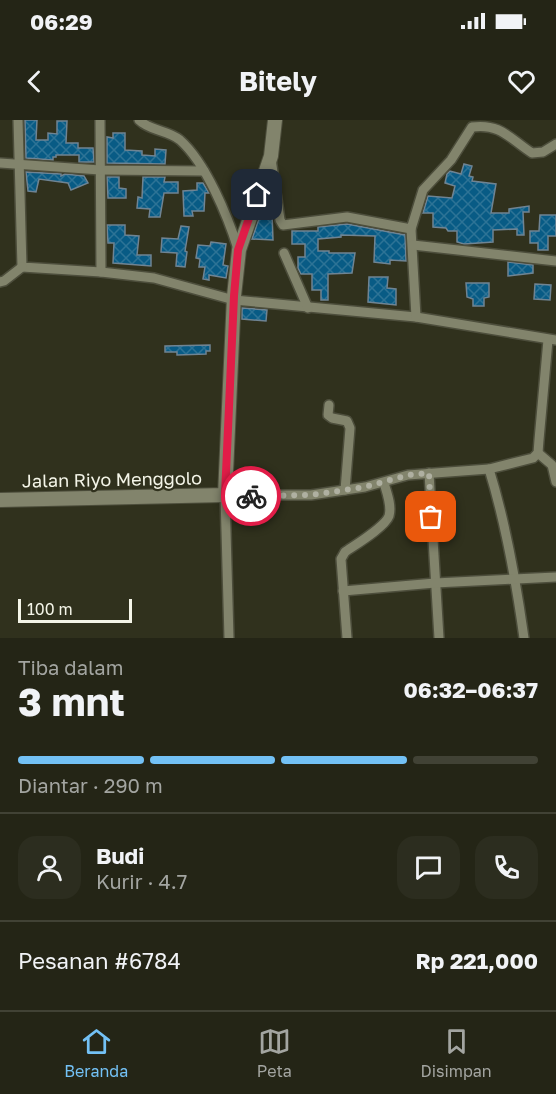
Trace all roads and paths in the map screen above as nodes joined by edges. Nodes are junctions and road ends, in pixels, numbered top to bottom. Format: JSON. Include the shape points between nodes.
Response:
{"nodes":[{"id":1,"x":18,"y":120,"type":"edge"},
{"id":2,"x":100,"y":120,"type":"edge"},
{"id":3,"x":139,"y":120,"type":"edge"},
{"id":4,"x":275,"y":120,"type":"edge"},
{"id":5,"x":556,"y":144,"type":"edge"},
{"id":6,"x":271,"y":157,"type":"junction"},
{"id":7,"x":0,"y":163,"type":"edge"},
{"id":8,"x":18,"y":164,"type":"junction"},
{"id":9,"x":100,"y":171,"type":"junction"},
{"id":10,"x":204,"y":171,"type":"junction"},
{"id":11,"x":411,"y":229,"type":"junction"},
{"id":12,"x":412,"y":245,"type":"junction"},
{"id":13,"x":238,"y":250,"type":"junction"},
{"id":14,"x":284,"y":253,"type":"dead end"},
{"id":15,"x":556,"y":261,"type":"edge"},
{"id":16,"x":22,"y":267,"type":"junction"},
{"id":17,"x":101,"y":272,"type":"junction"},
{"id":18,"x":0,"y":282,"type":"edge"},
{"id":19,"x":234,"y":295,"type":"junction"},
{"id":20,"x":308,"y":308,"type":"junction"},
{"id":21,"x":416,"y":316,"type":"junction"},
{"id":22,"x":550,"y":343,"type":"edge"},
{"id":23,"x":329,"y":405,"type":"dead end"},
{"id":24,"x":538,"y":453,"type":"junction"},
{"id":25,"x":489,"y":469,"type":"junction"},
{"id":26,"x":429,"y":473,"type":"junction"},
{"id":27,"x":556,"y":478,"type":"edge"},
{"id":28,"x":384,"y":483,"type":"junction"},
{"id":29,"x":345,"y":490,"type":"junction"},
{"id":30,"x":225,"y":495,"type":"junction"},
{"id":31,"x":0,"y":501,"type":"edge"},
{"id":32,"x":556,"y":577,"type":"edge"},
{"id":33,"x":515,"y":578,"type":"junction"},
{"id":34,"x":435,"y":583,"type":"junction"},
{"id":35,"x":343,"y":591,"type":"junction"},
{"id":36,"x":229,"y":638,"type":"edge"},
{"id":37,"x":347,"y":638,"type":"edge"},
{"id":38,"x":439,"y":638,"type":"edge"},
{"id":39,"x":524,"y":638,"type":"edge"}],
"edges":[{"from":1,"to":8,"type":"street"},
{"from":2,"to":9,"type":"street"},
{"from":3,"to":10,"type":"street","via":[[180,140]]},
{"from":4,"to":6,"type":"street"},
{"from":5,"to":11,"type":"street","via":[[532,153],[502,131],[472,127],[451,160],[423,190]]},
{"from":6,"to":11,"type":"street","via":[[284,225],[347,217]]},
{"from":6,"to":13,"type":"street"},
{"from":7,"to":8,"type":"street"},
{"from":8,"to":9,"type":"street"},
{"from":8,"to":16,"type":"street"},
{"from":9,"to":10,"type":"street"},
{"from":9,"to":17,"type":"street"},
{"from":10,"to":13,"type":"street"},
{"from":11,"to":12,"type":"street"},
{"from":12,"to":15,"type":"street"},
{"from":12,"to":21,"type":"street"},
{"from":13,"to":19,"type":"street"},
{"from":14,"to":20,"type":"street"},
{"from":16,"to":17,"type":"street"},
{"from":16,"to":18,"type":"street"},
{"from":17,"to":19,"type":"street","via":[[154,278]]},
{"from":19,"to":20,"type":"street"},
{"from":19,"to":30,"type":"street"},
{"from":20,"to":21,"type":"street"},
{"from":21,"to":22,"type":"street"},
{"from":22,"to":24,"type":"street"},
{"from":23,"to":29,"type":"street","via":[[328,415],[346,421],[350,428]]},
{"from":24,"to":25,"type":"street","via":[[524,462]]},
{"from":24,"to":27,"type":"street","via":[[552,465]]},
{"from":25,"to":26,"type":"street"},
{"from":25,"to":33,"type":"street"},
{"from":26,"to":28,"type":"street","via":[[400,476]]},
{"from":26,"to":34,"type":"street"},
{"from":28,"to":29,"type":"street"},
{"from":28,"to":35,"type":"street","via":[[389,517],[343,554]]},
{"from":29,"to":30,"type":"street","via":[[311,495]]},
{"from":30,"to":31,"type":"street","name":"Jalan Riyo Menggolo"},
{"from":30,"to":36,"type":"street"},
{"from":32,"to":33,"type":"street"},
{"from":33,"to":34,"type":"street"},
{"from":33,"to":39,"type":"street"},
{"from":34,"to":35,"type":"street"},
{"from":34,"to":38,"type":"street"},
{"from":35,"to":37,"type":"street"}]}
